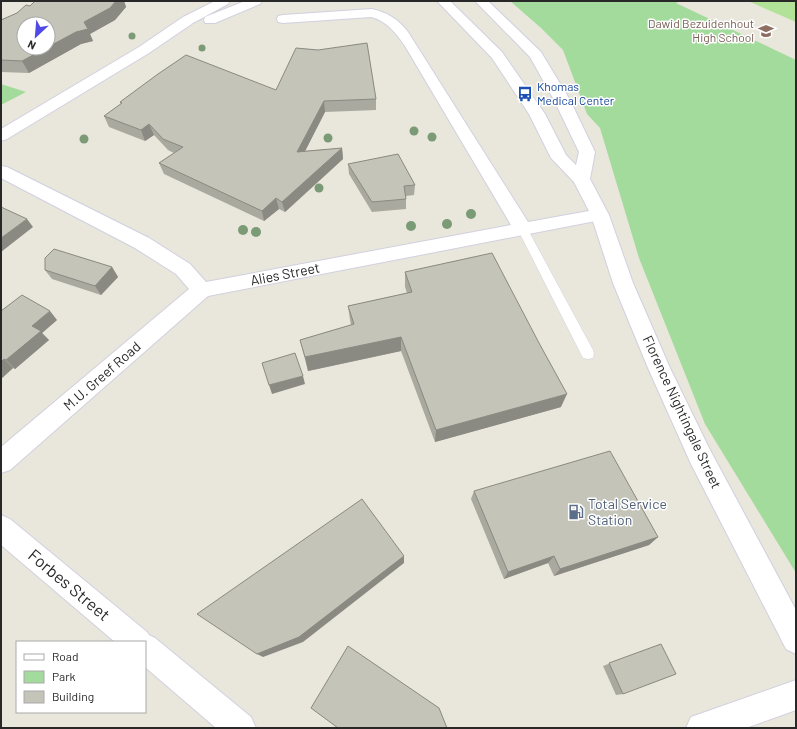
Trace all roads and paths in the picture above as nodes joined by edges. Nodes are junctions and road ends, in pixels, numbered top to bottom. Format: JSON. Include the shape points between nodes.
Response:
{"nodes":[{"id":1,"x":224,"y":1,"type":"edge"},
{"id":2,"x":256,"y":1,"type":"edge"},
{"id":3,"x":443,"y":1,"type":"edge"},
{"id":4,"x":480,"y":1,"type":"edge"},
{"id":5,"x":283,"y":19,"type":"dead end"},
{"id":6,"x":144,"y":50,"type":"junction"},
{"id":7,"x":1,"y":136,"type":"edge"},
{"id":8,"x":1,"y":171,"type":"edge"},
{"id":9,"x":581,"y":179,"type":"junction"},
{"id":10,"x":600,"y":215,"type":"junction"},
{"id":11,"x":522,"y":228,"type":"junction"},
{"id":12,"x":202,"y":290,"type":"junction"},
{"id":13,"x":588,"y":354,"type":"dead end"},
{"id":14,"x":1,"y":462,"type":"edge"},
{"id":15,"x":1,"y":528,"type":"edge"},
{"id":16,"x":796,"y":640,"type":"edge"},
{"id":17,"x":136,"y":641,"type":"edge"},
{"id":18,"x":146,"y":649,"type":"edge"},
{"id":19,"x":796,"y":695,"type":"edge"},
{"id":20,"x":240,"y":728,"type":"edge"},
{"id":21,"x":702,"y":728,"type":"edge"}],
"edges":[{"from":1,"to":6,"type":"street","via":[[188,20]]},
{"from":2,"to":6,"type":"street"},
{"from":3,"to":9,"type":"street","name":"Florence Nightingale Street","via":[[497,56],[537,114],[559,158]]},
{"from":4,"to":9,"type":"street","via":[[536,55],[562,100],[587,152]]},
{"from":5,"to":11,"type":"street","via":[[372,13],[383,15],[395,23],[412,46]]},
{"from":6,"to":7,"type":"street"},
{"from":8,"to":12,"type":"street","via":[[142,243],[183,269]]},
{"from":9,"to":10,"type":"street","name":"Florence Nightingale Street"},
{"from":10,"to":11,"type":"street","name":"Alies Street"},
{"from":10,"to":16,"type":"street","name":"Florence Nightingale Street","via":[[624,283],[659,368],[700,456]]},
{"from":11,"to":12,"type":"street","name":"Alies Street"},
{"from":11,"to":13,"type":"lane"},
{"from":12,"to":14,"type":"street","name":"M.U. Greef Road"},
{"from":15,"to":17,"type":"street","name":"Forbes Street"},
{"from":18,"to":20,"type":"street"},
{"from":19,"to":21,"type":"street"}]}
